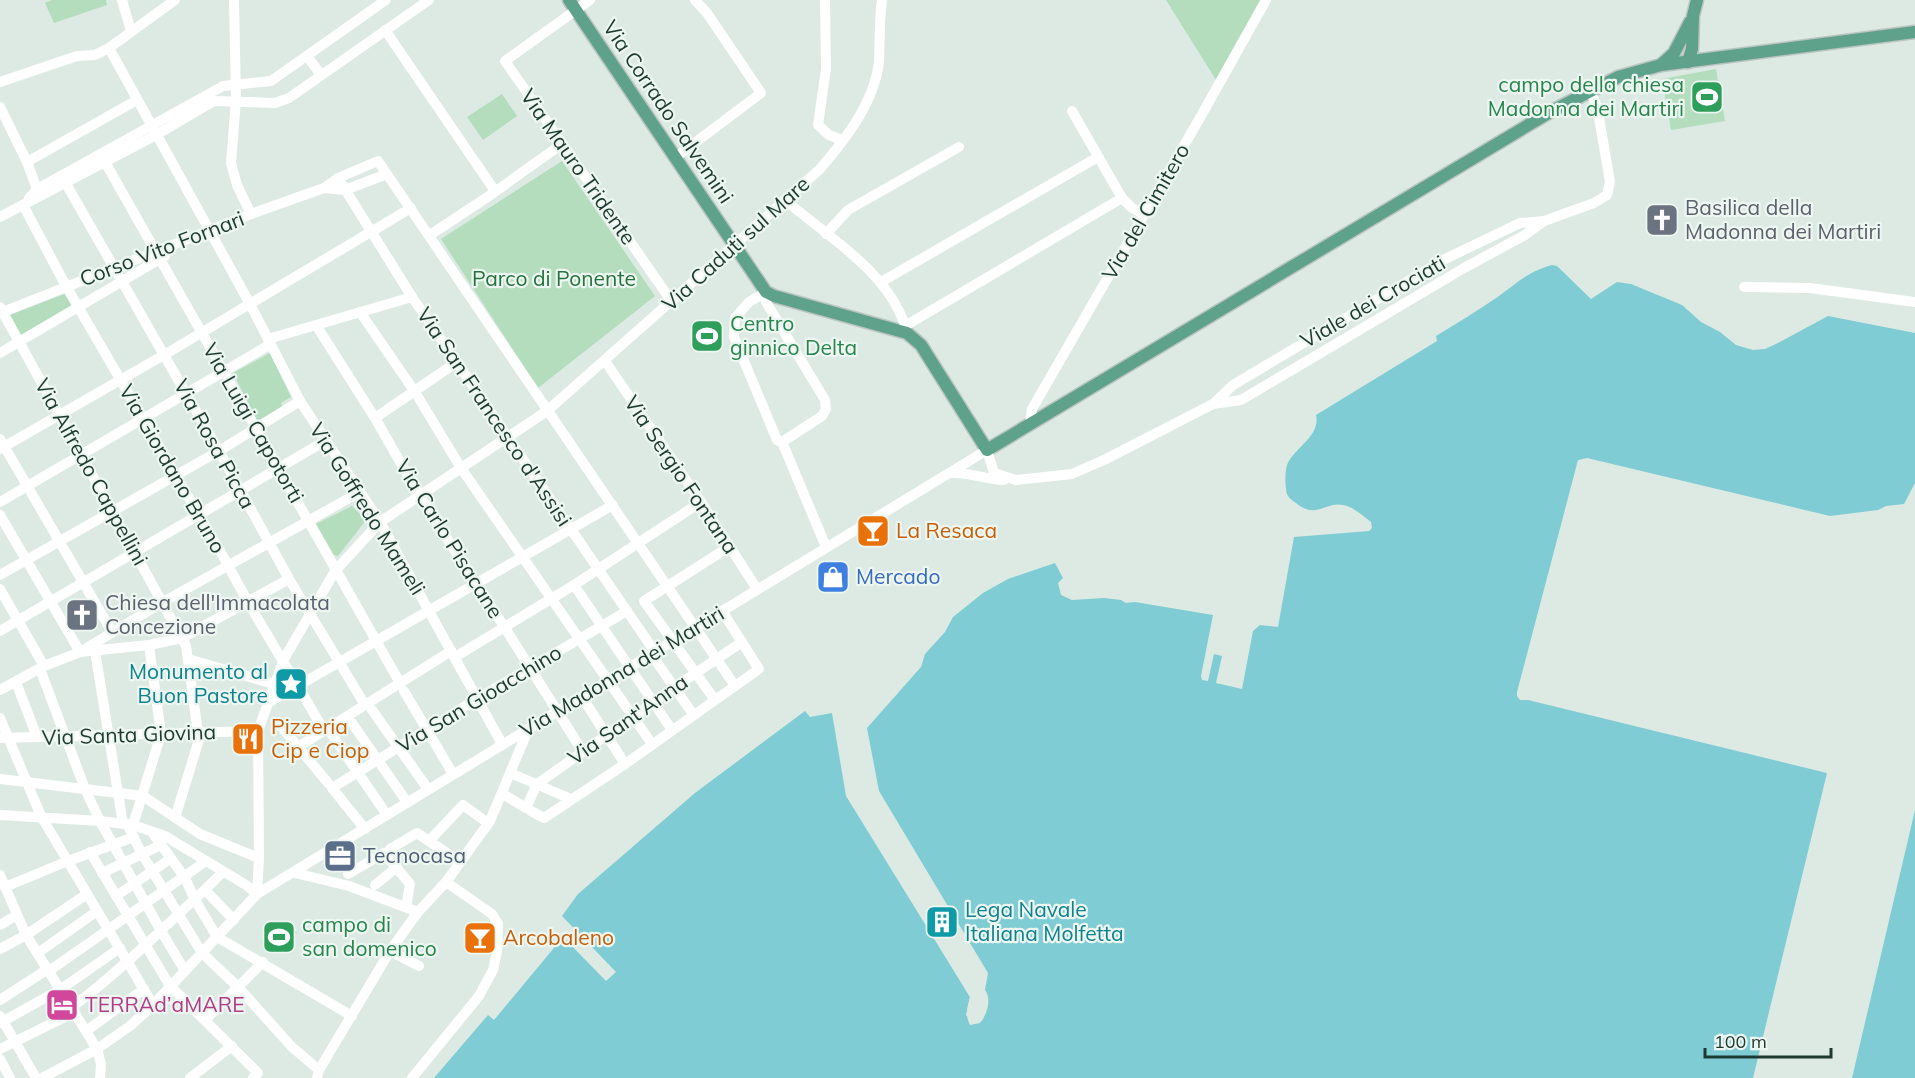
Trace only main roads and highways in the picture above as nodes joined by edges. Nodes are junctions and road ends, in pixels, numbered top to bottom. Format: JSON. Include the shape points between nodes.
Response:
{"nodes":[{"id":1,"x":1697,"y":0,"type":"edge"},
{"id":2,"x":573,"y":5,"type":"edge"},
{"id":3,"x":1915,"y":32,"type":"edge"},
{"id":4,"x":1689,"y":36,"type":"junction"},
{"id":5,"x":1711,"y":59,"type":"junction"},
{"id":6,"x":1688,"y":62,"type":"junction"},
{"id":7,"x":1661,"y":65,"type":"junction"}],
"edges":[{"from":1,"to":4,"type":"main road"},
{"from":2,"to":7,"type":"main road","name":"Via Corrado Salvemini","via":[[766,292],[906,330],[921,345],[987,450],[1511,135],[1625,74]]},
{"from":3,"to":5,"type":"main road"},
{"from":4,"to":5,"type":"main road","via":[[1698,50]]},
{"from":4,"to":6,"type":"main road","via":[[1682,53]]},
{"from":4,"to":7,"type":"main road"},
{"from":5,"to":6,"type":"main road"},
{"from":6,"to":7,"type":"main road"}]}
